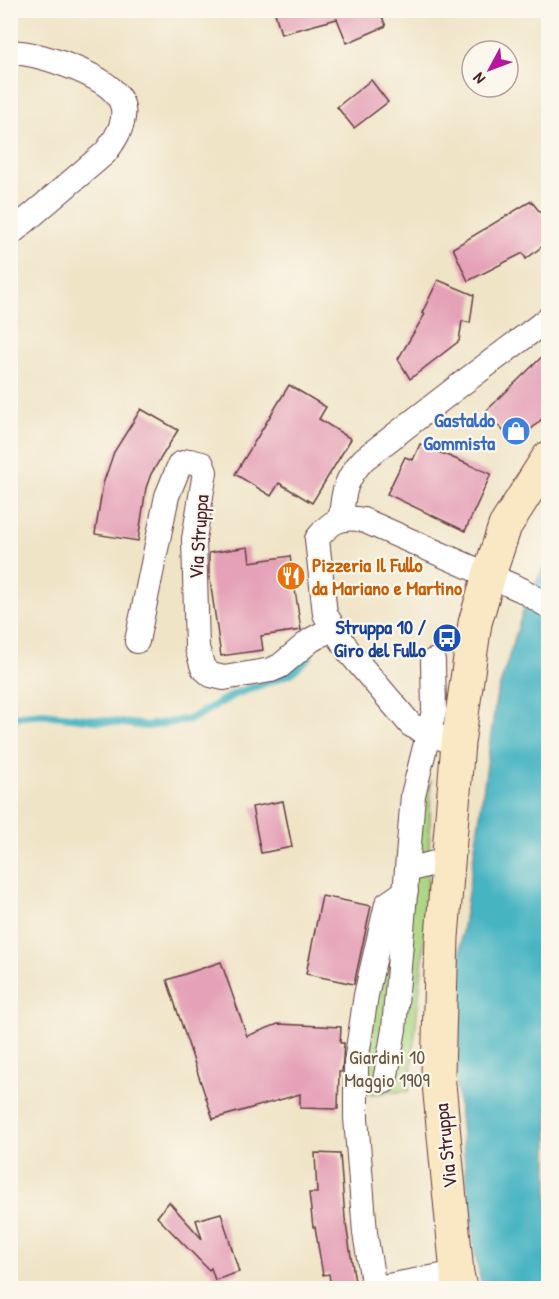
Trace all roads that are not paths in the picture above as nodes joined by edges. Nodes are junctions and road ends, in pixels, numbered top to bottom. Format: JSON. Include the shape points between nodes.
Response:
{"nodes":[{"id":1,"x":10,"y":52,"type":"edge"},
{"id":2,"x":10,"y":234,"type":"edge"},
{"id":3,"x":549,"y":319,"type":"edge"},
{"id":4,"x":549,"y":458,"type":"edge"},
{"id":5,"x":341,"y":518,"type":"junction"},
{"id":6,"x":489,"y":575,"type":"junction"},
{"id":7,"x":549,"y":606,"type":"edge"},
{"id":8,"x":333,"y":628,"type":"junction"},
{"id":9,"x":137,"y":641,"type":"dead end"},
{"id":10,"x":433,"y":661,"type":"dead end"},
{"id":11,"x":444,"y":739,"type":"junction"},
{"id":12,"x":448,"y":859,"type":"junction"},
{"id":13,"x":400,"y":888,"type":"junction"},
{"id":14,"x":392,"y":1045,"type":"junction"},
{"id":15,"x":356,"y":1063,"type":"junction"},
{"id":16,"x":385,"y":1081,"type":"dead end"},
{"id":17,"x":458,"y":1281,"type":"edge"},
{"id":18,"x":375,"y":1288,"type":"edge"}],
"edges":[{"from":1,"to":2,"type":"street","via":[[65,64],[106,84],[117,92],[123,105],[117,138],[105,153]]},
{"from":3,"to":5,"type":"street","via":[[353,470],[343,493]]},
{"from":4,"to":6,"type":"main road","name":"Via Struppa","via":[[506,526]]},
{"from":5,"to":6,"type":"street","via":[[363,520]]},
{"from":5,"to":8,"type":"street","via":[[327,525],[317,539],[324,614]]},
{"from":6,"to":7,"type":"street"},
{"from":6,"to":11,"type":"main road","name":"Via Struppa"},
{"from":8,"to":9,"type":"street","name":"Via Struppa","via":[[271,669],[224,678],[210,675],[203,668],[197,648],[194,539],[205,472],[202,464],[190,461],[180,464],[167,496]]},
{"from":8,"to":11,"type":"street","via":[[411,725]]},
{"from":10,"to":11,"type":"street","name":"Via Struppa","via":[[434,711]]},
{"from":11,"to":12,"type":"main road","name":"Via Struppa"},
{"from":11,"to":13,"type":"street","name":"Via Struppa","via":[[413,795]]},
{"from":12,"to":13,"type":"street"},
{"from":12,"to":17,"type":"main road","name":"Via Struppa","via":[[438,1073]]},
{"from":13,"to":14,"type":"street","name":"Via Struppa"},
{"from":13,"to":15,"type":"street","via":[[366,995]]},
{"from":14,"to":15,"type":"street"},
{"from":14,"to":16,"type":"street","name":"Via Struppa"},
{"from":15,"to":18,"type":"street","via":[[365,1233]]},
{"from":17,"to":18,"type":"street"}]}
